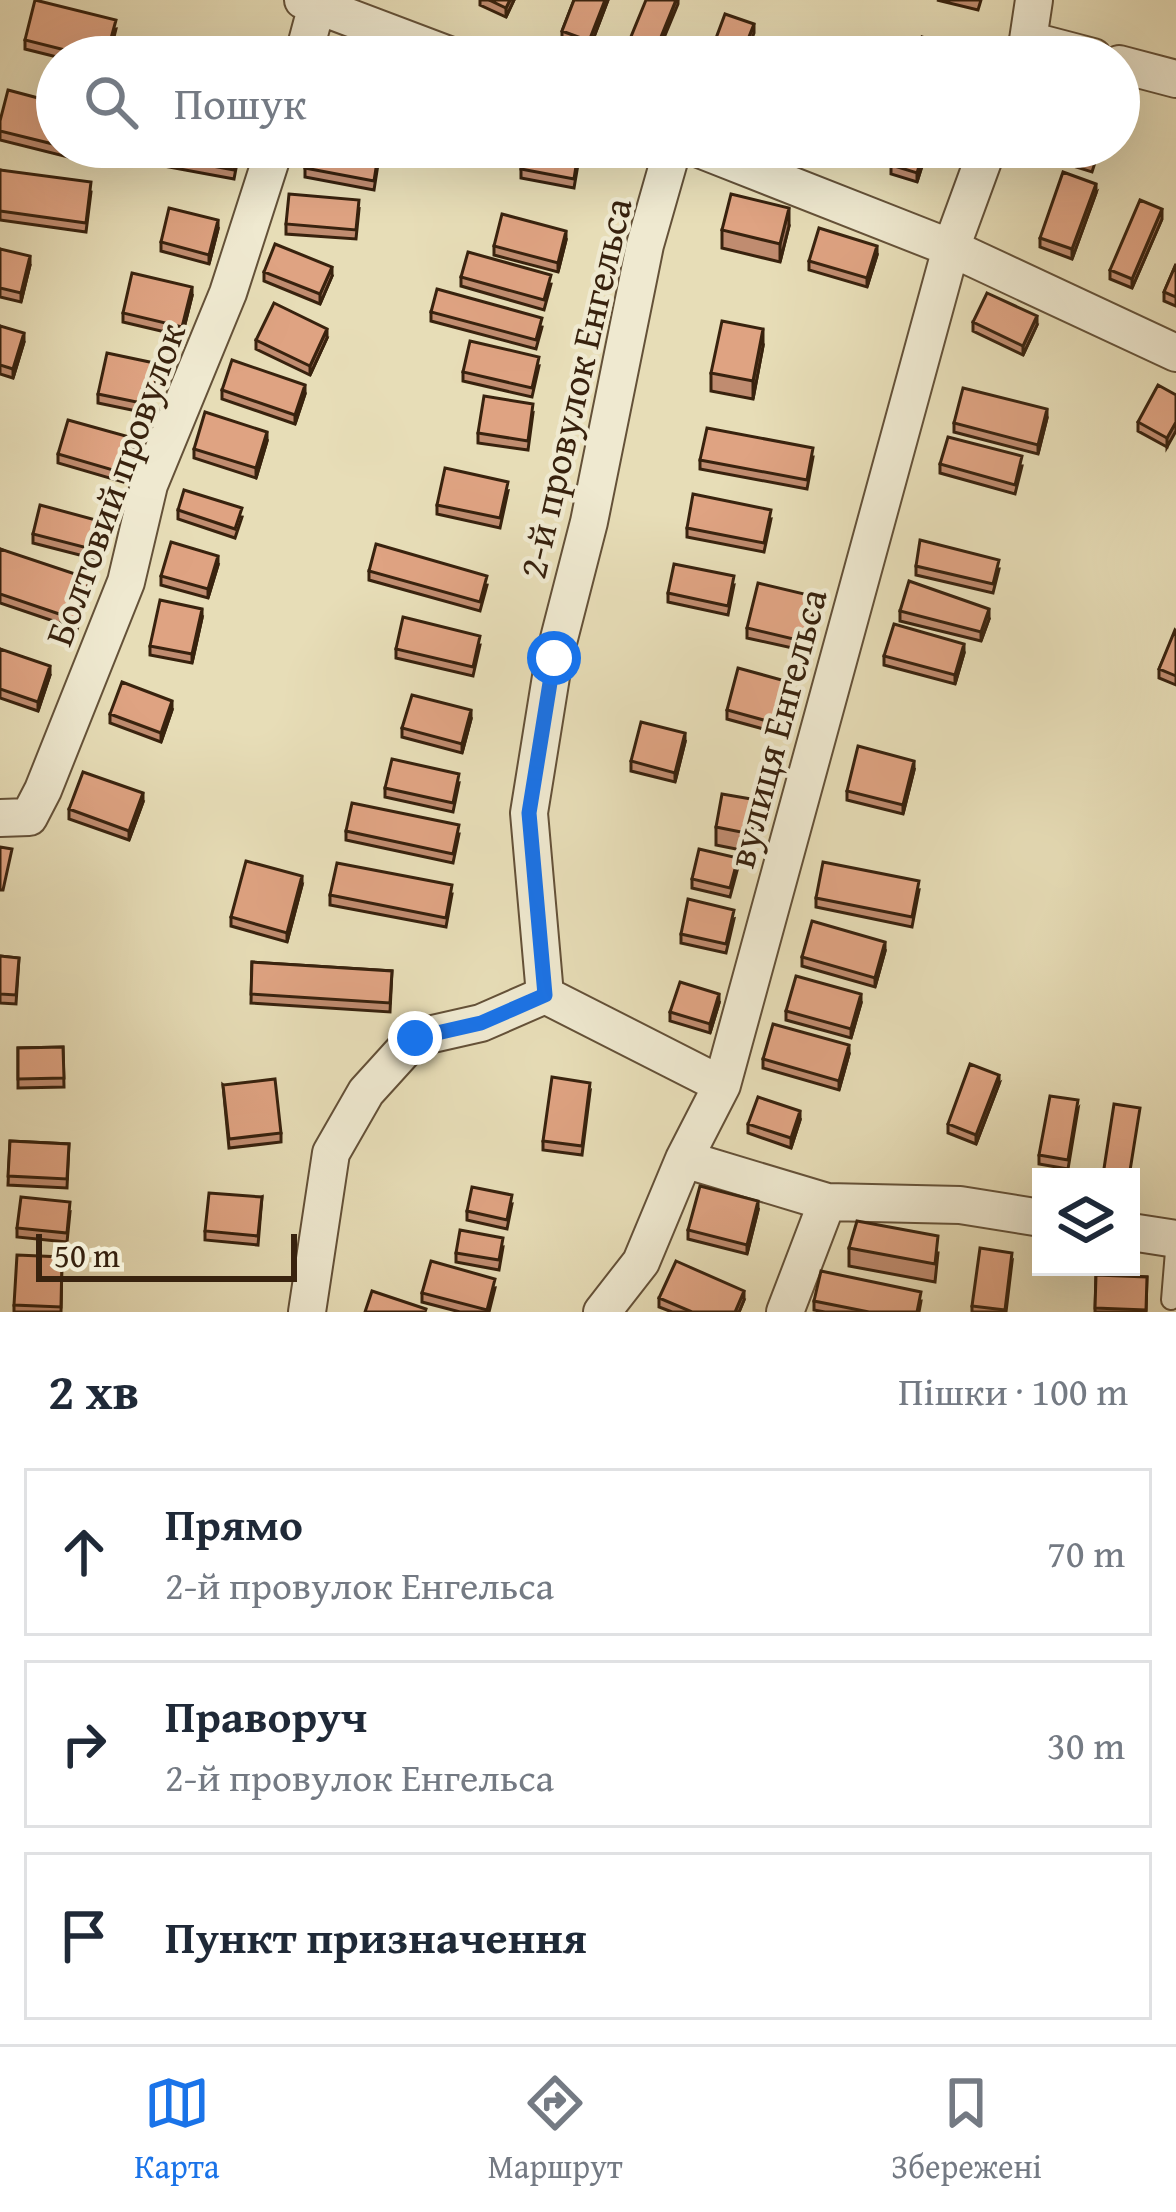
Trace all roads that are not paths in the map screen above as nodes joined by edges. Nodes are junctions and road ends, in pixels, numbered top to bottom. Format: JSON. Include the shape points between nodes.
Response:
{"nodes":[{"id":1,"x":1034,"y":0,"type":"edge"},
{"id":2,"x":310,"y":2,"type":"edge"},
{"id":3,"x":306,"y":36,"type":"edge"},
{"id":4,"x":399,"y":36,"type":"edge"},
{"id":5,"x":1027,"y":36,"type":"edge"},
{"id":6,"x":1140,"y":70,"type":"edge"},
{"id":7,"x":1176,"y":79,"type":"edge"},
{"id":8,"x":268,"y":168,"type":"edge"},
{"id":9,"x":668,"y":168,"type":"edge"},
{"id":10,"x":747,"y":168,"type":"edge"},
{"id":11,"x":980,"y":168,"type":"edge"},
{"id":12,"x":951,"y":248,"type":"junction"},
{"id":13,"x":1176,"y":352,"type":"edge"},
{"id":14,"x":0,"y":818,"type":"edge"},
{"id":15,"x":545,"y":995,"type":"junction"},
{"id":16,"x":722,"y":1085,"type":"junction"},
{"id":17,"x":684,"y":1159,"type":"junction"},
{"id":18,"x":827,"y":1202,"type":"junction"},
{"id":19,"x":1032,"y":1217,"type":"edge"},
{"id":20,"x":1140,"y":1233,"type":"edge"},
{"id":21,"x":1176,"y":1239,"type":"edge"},
{"id":22,"x":1171,"y":1300,"type":"dead end"},
{"id":23,"x":307,"y":1312,"type":"edge"},
{"id":24,"x":602,"y":1312,"type":"edge"},
{"id":25,"x":785,"y":1312,"type":"edge"}],
"edges":[{"from":1,"to":5,"type":"street"},
{"from":2,"to":3,"type":"street"},
{"from":2,"to":4,"type":"street"},
{"from":6,"to":7,"type":"street"},
{"from":8,"to":14,"type":"street","name":"Болтовий провулок","via":[[228,293],[149,484],[127,582],[43,790],[29,817]]},
{"from":9,"to":15,"type":"street","name":"2-й провулок Енгельса","via":[[554,658],[529,813]]},
{"from":10,"to":12,"type":"street"},
{"from":11,"to":12,"type":"street","name":"вулиця Енгельса"},
{"from":12,"to":13,"type":"street"},
{"from":12,"to":16,"type":"street","name":"вулиця Енгельса"},
{"from":15,"to":16,"type":"street"},
{"from":15,"to":23,"type":"street","via":[[481,1023],[415,1038],[366,1092],[331,1153]]},
{"from":16,"to":17,"type":"street","name":"вулиця Енгельса"},
{"from":17,"to":18,"type":"street"},
{"from":17,"to":24,"type":"street","name":"вулиця Енгельса","via":[[641,1262]]},
{"from":18,"to":19,"type":"street","via":[[960,1205]]},
{"from":18,"to":25,"type":"street"},
{"from":20,"to":21,"type":"street"},
{"from":21,"to":22,"type":"lane"}]}
